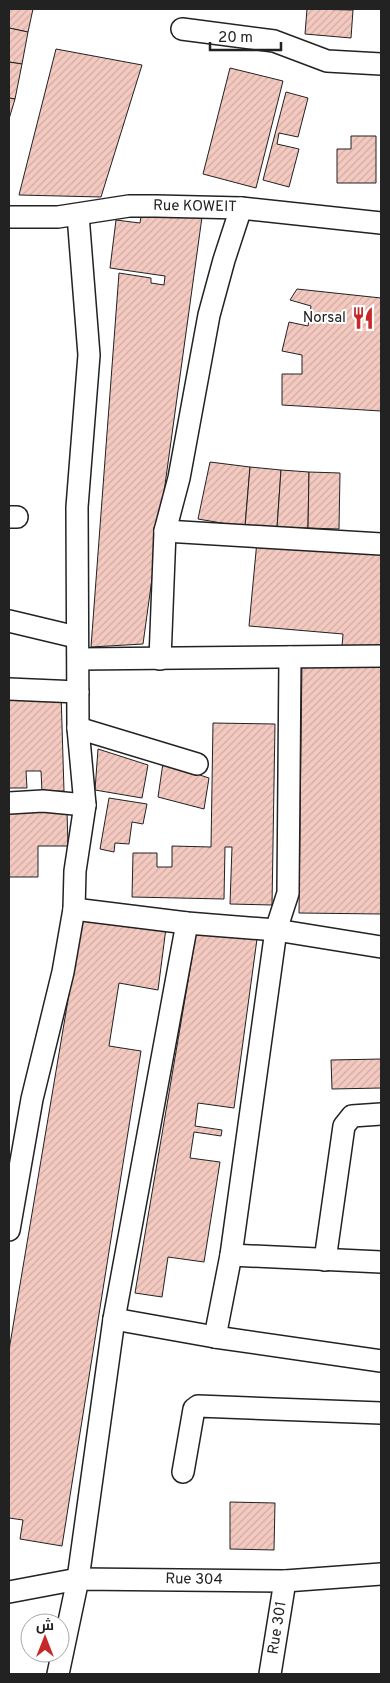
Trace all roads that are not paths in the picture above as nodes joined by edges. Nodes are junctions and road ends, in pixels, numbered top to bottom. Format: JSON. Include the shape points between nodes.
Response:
{"nodes":[{"id":1,"x":182,"y":29,"type":"dead end"},
{"id":2,"x":381,"y":64,"type":"edge"},
{"id":3,"x":241,"y":208,"type":"junction"},
{"id":4,"x":78,"y":215,"type":"junction"},
{"id":5,"x":9,"y":217,"type":"edge"},
{"id":6,"x":381,"y":223,"type":"edge"},
{"id":7,"x":165,"y":531,"type":"junction"},
{"id":8,"x":381,"y":544,"type":"edge"},
{"id":9,"x":9,"y":621,"type":"edge"},
{"id":10,"x":76,"y":637,"type":"junction"},
{"id":11,"x":381,"y":656,"type":"edge"},
{"id":12,"x":290,"y":657,"type":"junction"},
{"id":13,"x":79,"y":659,"type":"junction"},
{"id":14,"x":160,"y":659,"type":"junction"},
{"id":15,"x":9,"y":689,"type":"edge"},
{"id":16,"x":78,"y":692,"type":"junction"},
{"id":17,"x":78,"y":728,"type":"junction"},
{"id":18,"x":197,"y":764,"type":"dead end"},
{"id":19,"x":9,"y":803,"type":"edge"},
{"id":20,"x":85,"y":805,"type":"junction"},
{"id":21,"x":74,"y":909,"type":"junction"},
{"id":22,"x":187,"y":923,"type":"junction"},
{"id":23,"x":276,"y":930,"type":"junction"},
{"id":24,"x":381,"y":947,"type":"edge"},
{"id":25,"x":381,"y":1114,"type":"edge"},
{"id":26,"x":9,"y":1230,"type":"edge"},
{"id":27,"x":231,"y":1255,"type":"junction"},
{"id":28,"x":325,"y":1260,"type":"junction"},
{"id":29,"x":381,"y":1262,"type":"edge"},
{"id":30,"x":114,"y":1319,"type":"junction"},
{"id":31,"x":215,"y":1337,"type":"junction"},
{"id":32,"x":381,"y":1361,"type":"edge"},
{"id":33,"x":381,"y":1413,"type":"edge"},
{"id":34,"x":183,"y":1472,"type":"dead end"},
{"id":35,"x":381,"y":1574,"type":"edge"},
{"id":36,"x":78,"y":1579,"type":"junction"},
{"id":37,"x":285,"y":1581,"type":"junction"},
{"id":38,"x":12,"y":1586,"type":"edge"},
{"id":39,"x":58,"y":1674,"type":"edge"},
{"id":40,"x":270,"y":1674,"type":"edge"}],
"edges":[{"from":1,"to":2,"type":"street","via":[[274,41],[327,61]]},
{"from":3,"to":4,"type":"street","name":"Rue KOWEIT","via":[[128,206]]},
{"from":3,"to":6,"type":"street","name":"Rue KOWEIT"},
{"from":3,"to":7,"type":"street","via":[[210,315],[179,478]]},
{"from":4,"to":5,"type":"street","name":"Rue KOWEIT"},
{"from":4,"to":10,"type":"street","via":[[89,355],[77,507]]},
{"from":7,"to":8,"type":"street"},
{"from":7,"to":14,"type":"street"},
{"from":9,"to":10,"type":"street"},
{"from":10,"to":13,"type":"street"},
{"from":11,"to":12,"type":"street"},
{"from":12,"to":14,"type":"street"},
{"from":12,"to":23,"type":"street","via":[[288,893]]},
{"from":13,"to":14,"type":"street"},
{"from":13,"to":16,"type":"street"},
{"from":15,"to":16,"type":"street"},
{"from":16,"to":17,"type":"street"},
{"from":17,"to":18,"type":"street"},
{"from":17,"to":20,"type":"street"},
{"from":19,"to":20,"type":"street","via":[[43,801]]},
{"from":20,"to":21,"type":"street","via":[[75,872]]},
{"from":21,"to":22,"type":"street"},
{"from":21,"to":26,"type":"street","via":[[63,972],[32,1099]]},
{"from":22,"to":23,"type":"street"},
{"from":22,"to":30,"type":"street"},
{"from":23,"to":24,"type":"street"},
{"from":23,"to":27,"type":"street"},
{"from":25,"to":28,"type":"street","via":[[352,1116],[344,1126]]},
{"from":27,"to":28,"type":"street"},
{"from":27,"to":31,"type":"street"},
{"from":28,"to":29,"type":"street"},
{"from":30,"to":31,"type":"street"},
{"from":30,"to":36,"type":"street"},
{"from":31,"to":32,"type":"street"},
{"from":33,"to":34,"type":"street","via":[[198,1406],[194,1409]]},
{"from":35,"to":37,"type":"street","name":"Rue 304"},
{"from":36,"to":37,"type":"street","name":"Rue 304"},
{"from":36,"to":38,"type":"street","name":"Rue 304"},
{"from":36,"to":39,"type":"street"},
{"from":37,"to":40,"type":"street","name":"Rue 301"}]}
